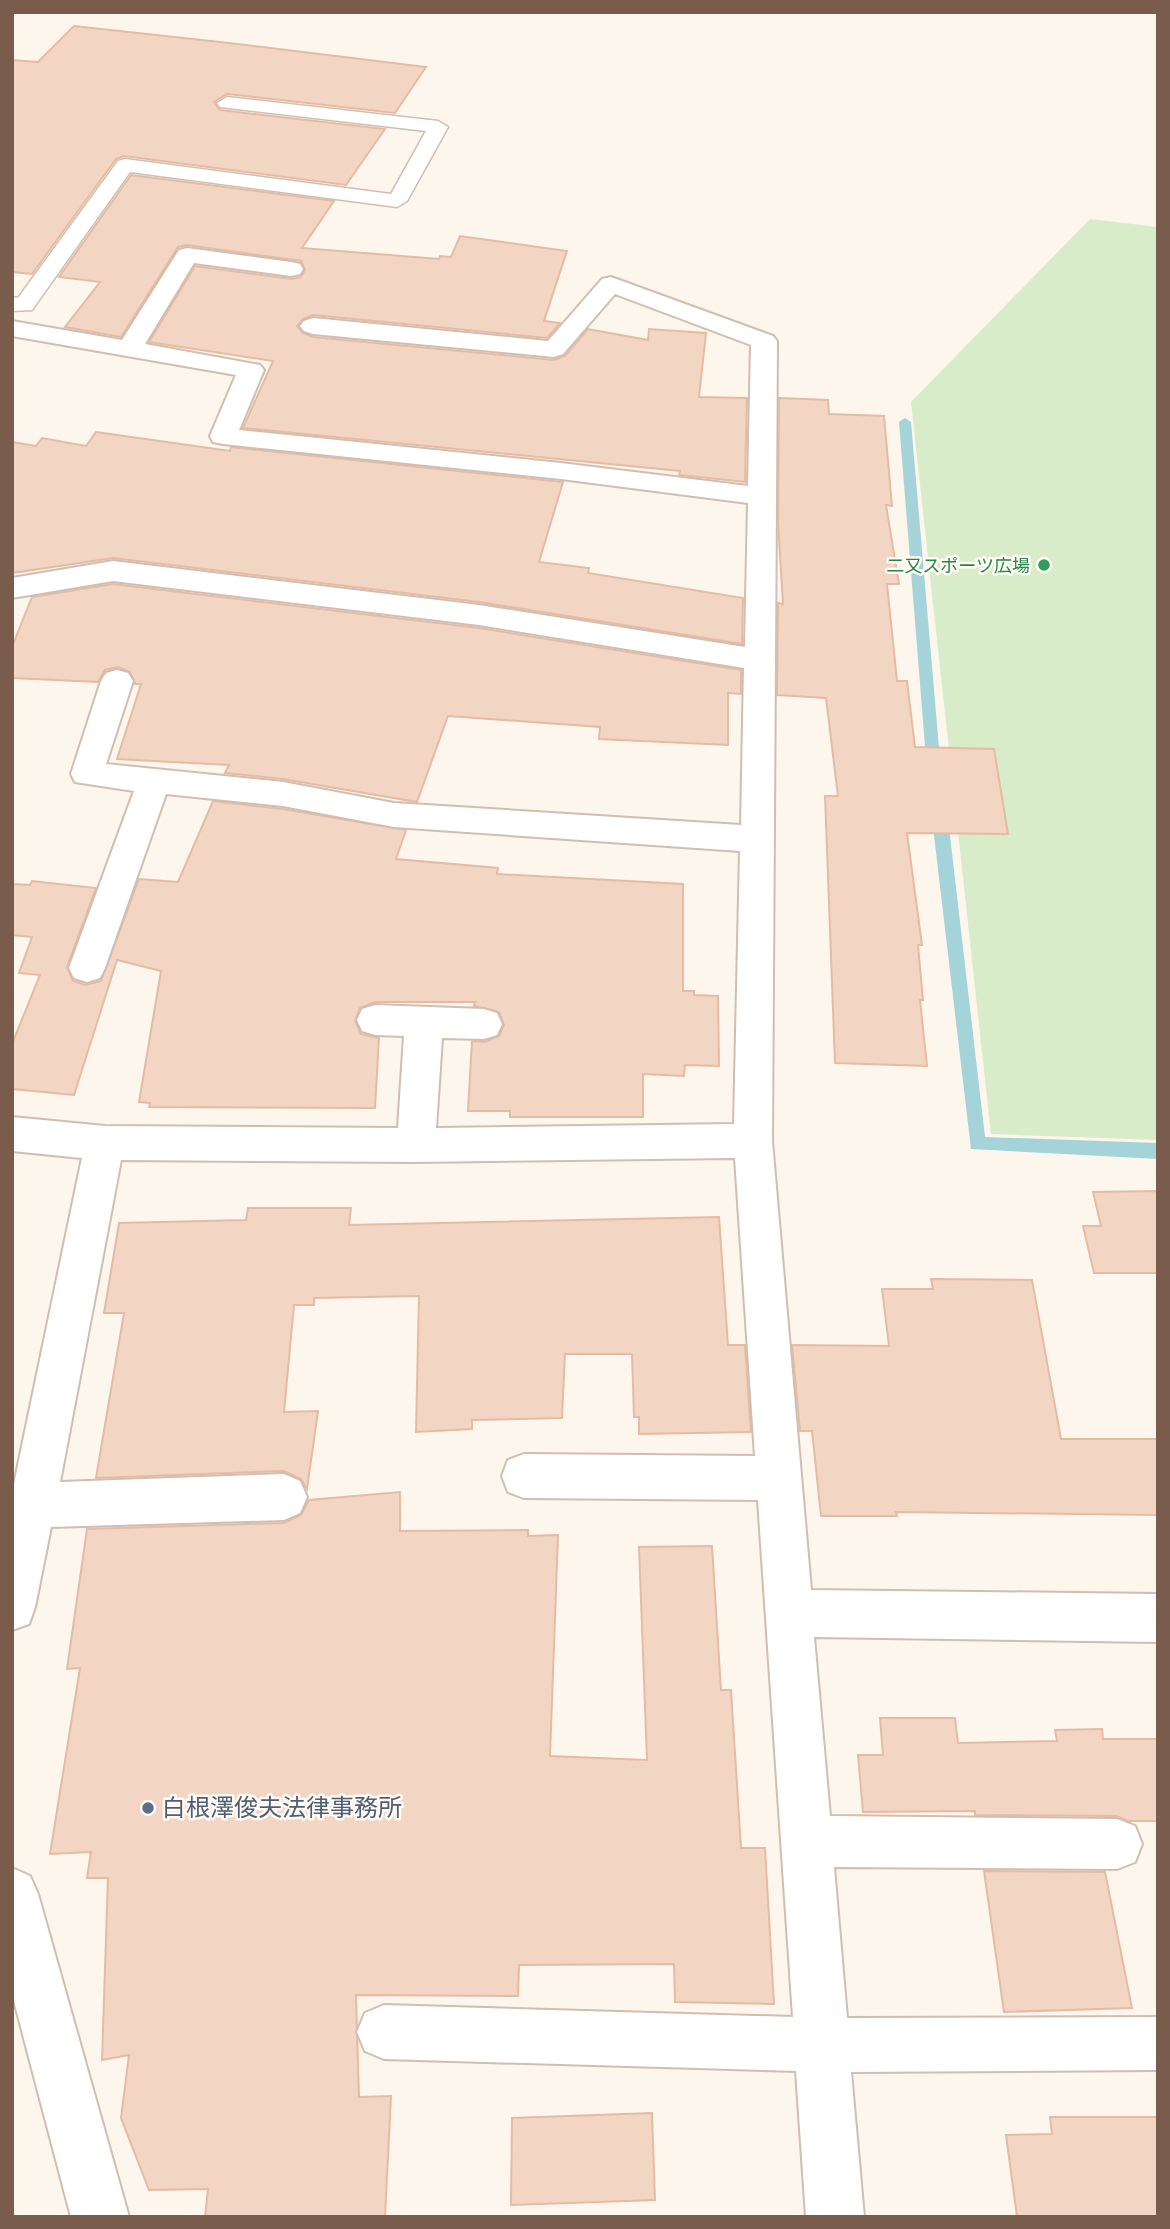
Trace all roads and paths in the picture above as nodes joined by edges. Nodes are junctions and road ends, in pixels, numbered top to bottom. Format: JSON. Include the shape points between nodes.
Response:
{"nodes":[{"id":1,"x":227,"y":103,"type":"dead end"},
{"id":2,"x":291,"y":270,"type":"dead end"},
{"id":3,"x":12,"y":304,"type":"edge"},
{"id":4,"x":313,"y":326,"type":"dead end"},
{"id":5,"x":12,"y":328,"type":"edge"},
{"id":6,"x":128,"y":350,"type":"junction"},
{"id":7,"x":760,"y":496,"type":"junction"},
{"id":8,"x":12,"y":588,"type":"edge"},
{"id":9,"x":758,"y":660,"type":"junction"},
{"id":10,"x":117,"y":681,"type":"dead end"},
{"id":11,"x":154,"y":781,"type":"junction"},
{"id":12,"x":757,"y":839,"type":"junction"},
{"id":13,"x":87,"y":968,"type":"dead end"},
{"id":14,"x":375,"y":1020,"type":"dead end"},
{"id":15,"x":424,"y":1022,"type":"junction"},
{"id":16,"x":484,"y":1024,"type":"dead end"},
{"id":17,"x":12,"y":1134,"type":"edge"},
{"id":18,"x":753,"y":1141,"type":"junction"},
{"id":19,"x":105,"y":1143,"type":"junction"},
{"id":20,"x":416,"y":1145,"type":"junction"},
{"id":21,"x":524,"y":1476,"type":"dead end"},
{"id":22,"x":779,"y":1478,"type":"junction"},
{"id":23,"x":284,"y":1497,"type":"dead end"},
{"id":24,"x":33,"y":1505,"type":"junction"},
{"id":25,"x":12,"y":1607,"type":"edge"},
{"id":26,"x":789,"y":1613,"type":"junction"},
{"id":27,"x":1158,"y":1618,"type":"edge"},
{"id":28,"x":806,"y":1841,"type":"junction"},
{"id":29,"x":1117,"y":1844,"type":"dead end"},
{"id":30,"x":12,"y":1894,"type":"edge"},
{"id":31,"x":384,"y":2032,"type":"dead end"},
{"id":32,"x":1156,"y":2043,"type":"edge"},
{"id":33,"x":823,"y":2045,"type":"junction"},
{"id":34,"x":100,"y":2217,"type":"edge"},
{"id":35,"x":835,"y":2217,"type":"edge"}],
"edges":[{"from":1,"to":3,"type":"lane","via":[[438,127],[397,201],[125,165],[24,305]]},
{"from":2,"to":6,"type":"street","via":[[187,255]]},
{"from":4,"to":7,"type":"street","via":[[554,349],[611,284],[764,341]]},
{"from":5,"to":6,"type":"street"},
{"from":6,"to":7,"type":"street","via":[[251,370],[223,436]]},
{"from":7,"to":9,"type":"street"},
{"from":8,"to":9,"type":"street","via":[[113,571],[479,615]]},
{"from":9,"to":12,"type":"street"},
{"from":10,"to":11,"type":"street","via":[[87,774]]},
{"from":11,"to":12,"type":"street","via":[[283,794],[394,815]]},
{"from":11,"to":13,"type":"street"},
{"from":12,"to":18,"type":"street"},
{"from":14,"to":15,"type":"street"},
{"from":15,"to":16,"type":"street"},
{"from":15,"to":20,"type":"street"},
{"from":17,"to":19,"type":"street"},
{"from":18,"to":20,"type":"street"},
{"from":18,"to":22,"type":"street"},
{"from":19,"to":20,"type":"street"},
{"from":19,"to":24,"type":"street"},
{"from":21,"to":22,"type":"street"},
{"from":22,"to":26,"type":"street"},
{"from":23,"to":24,"type":"street"},
{"from":24,"to":25,"type":"street"},
{"from":26,"to":27,"type":"street"},
{"from":26,"to":28,"type":"street"},
{"from":28,"to":29,"type":"street"},
{"from":28,"to":33,"type":"street"},
{"from":30,"to":34,"type":"street"},
{"from":31,"to":33,"type":"street"},
{"from":32,"to":33,"type":"street"},
{"from":33,"to":35,"type":"street"}]}
